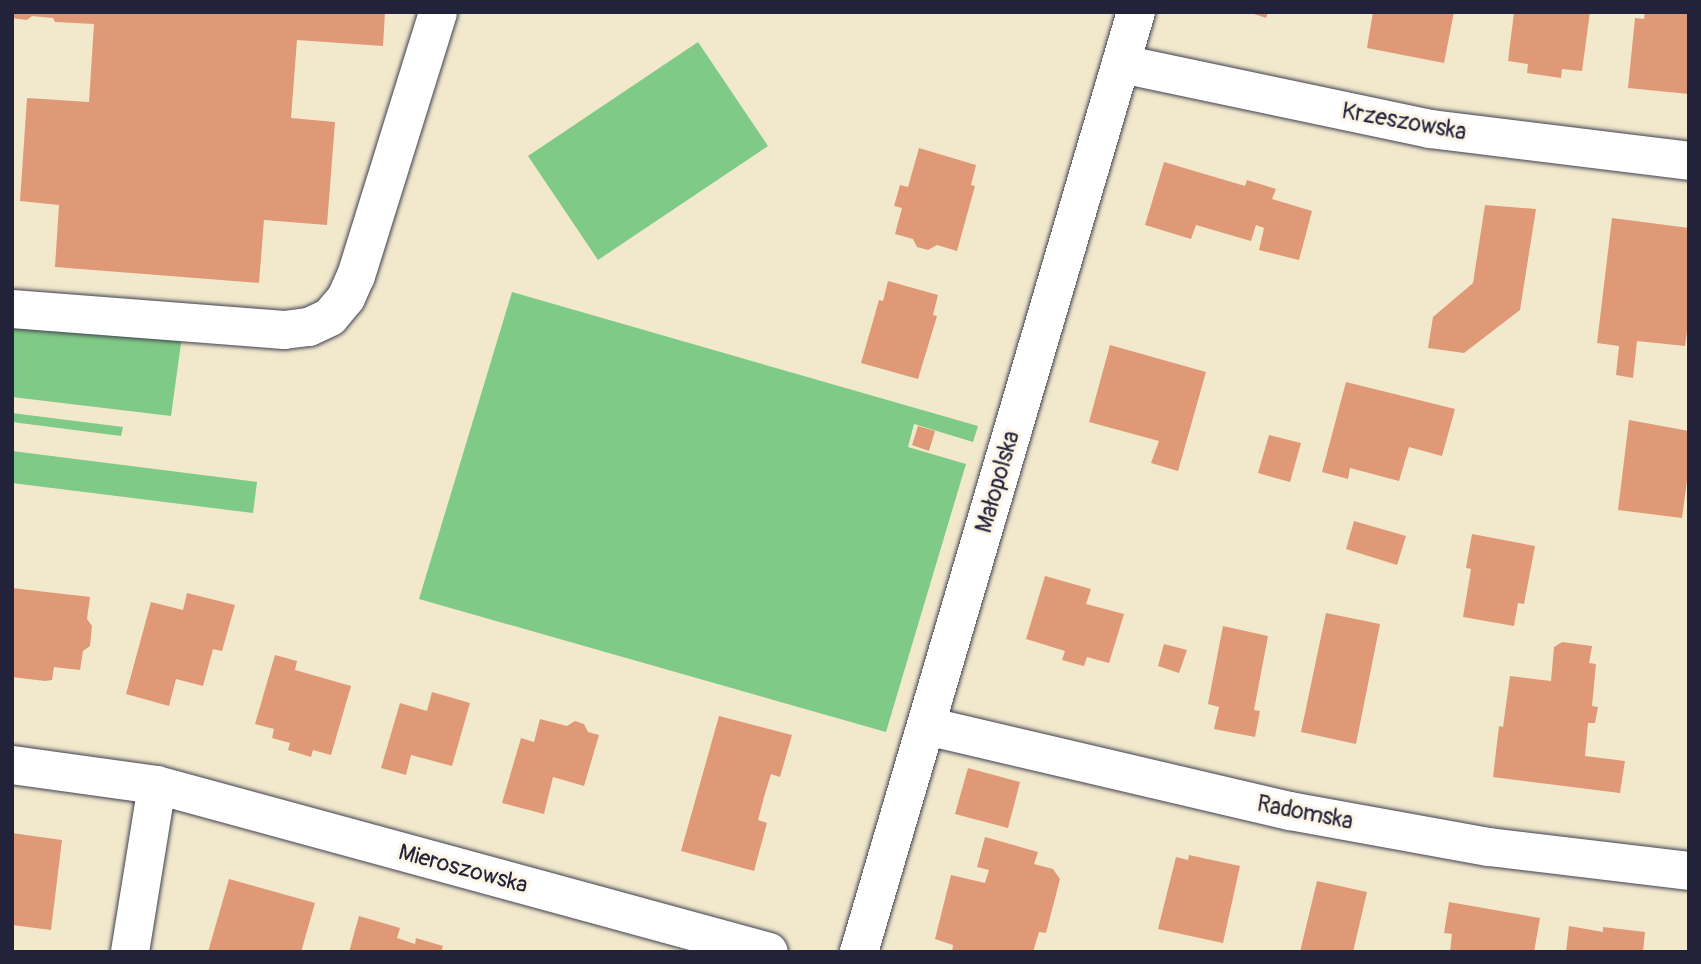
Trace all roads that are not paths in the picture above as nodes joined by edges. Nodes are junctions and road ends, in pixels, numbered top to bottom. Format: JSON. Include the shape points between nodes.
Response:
{"nodes":[{"id":1,"x":438,"y":12,"type":"edge"},
{"id":2,"x":1136,"y":12,"type":"edge"},
{"id":3,"x":1122,"y":64,"type":"junction"},
{"id":4,"x":1689,"y":161,"type":"edge"},
{"id":5,"x":12,"y":309,"type":"edge"},
{"id":6,"x":926,"y":726,"type":"junction"},
{"id":7,"x":12,"y":765,"type":"edge"},
{"id":8,"x":157,"y":785,"type":"junction"},
{"id":9,"x":1689,"y":871,"type":"edge"},
{"id":10,"x":130,"y":952,"type":"edge"},
{"id":11,"x":769,"y":952,"type":"edge"},
{"id":12,"x":859,"y":952,"type":"edge"}],
"edges":[{"from":1,"to":5,"type":"street","via":[[356,276],[330,317],[309,327],[284,330]]},
{"from":2,"to":3,"type":"street","name":"Małopolska"},
{"from":3,"to":4,"type":"street","name":"Krzeszowska","via":[[1430,129]]},
{"from":3,"to":6,"type":"street","name":"Małopolska"},
{"from":6,"to":9,"type":"street","name":"Radomska","via":[[1290,811],[1489,847]]},
{"from":6,"to":12,"type":"street","name":"Małopolska"},
{"from":7,"to":8,"type":"street","name":"Mieroszowska"},
{"from":8,"to":10,"type":"street"},
{"from":8,"to":11,"type":"street","name":"Mieroszowska"}]}
